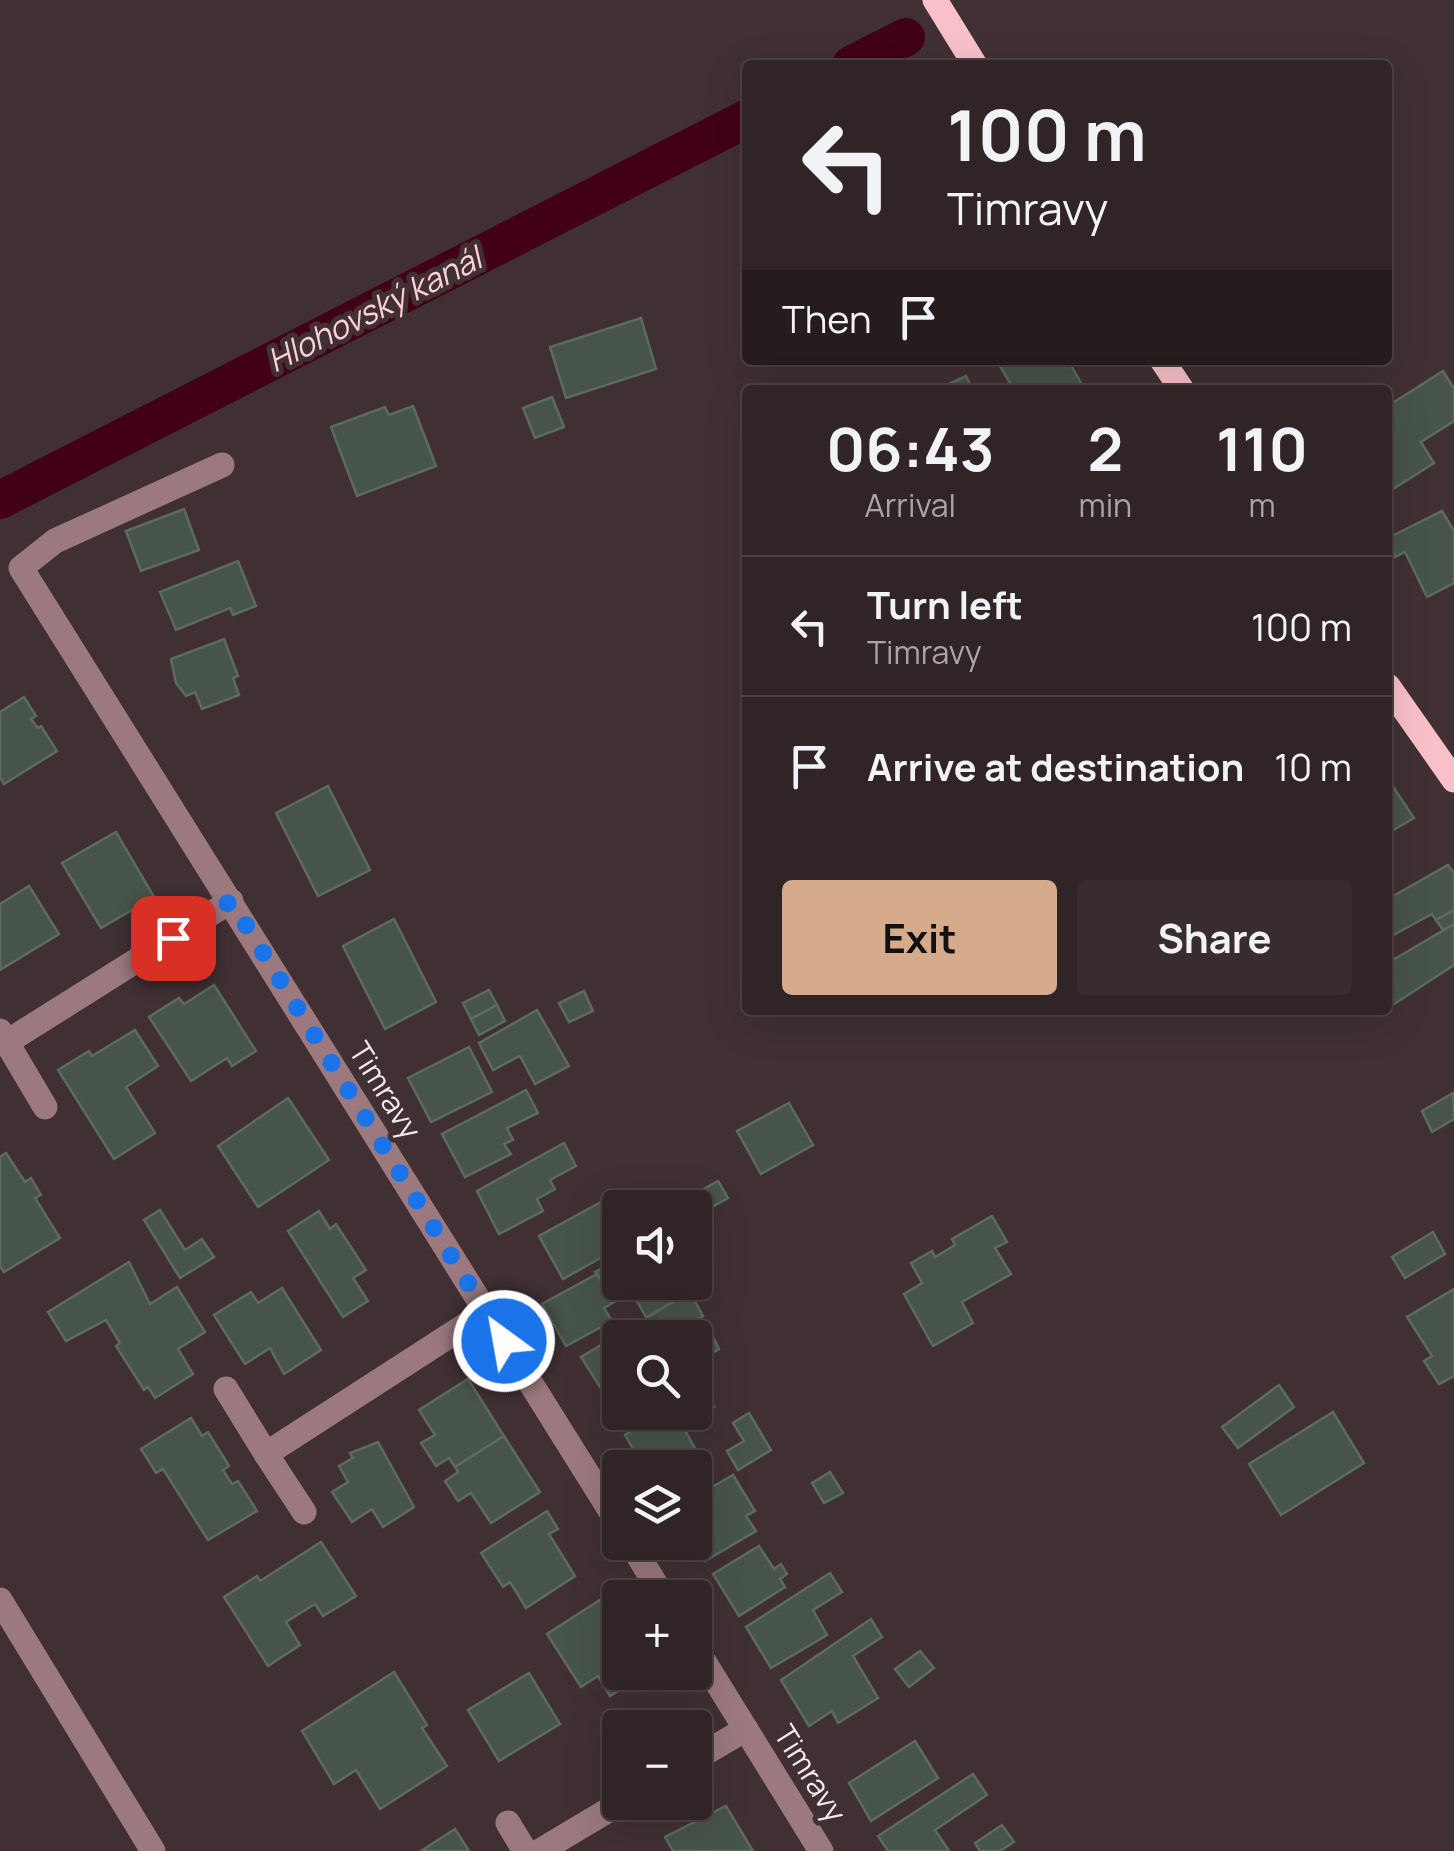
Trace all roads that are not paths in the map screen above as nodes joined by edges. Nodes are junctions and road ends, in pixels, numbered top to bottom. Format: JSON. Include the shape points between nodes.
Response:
{"nodes":[{"id":1,"x":934,"y":0,"type":"edge"},
{"id":2,"x":971,"y":60,"type":"edge"},
{"id":3,"x":222,"y":466,"type":"dead end"},
{"id":4,"x":1392,"y":691,"type":"edge"},
{"id":5,"x":1452,"y":773,"type":"edge"},
{"id":6,"x":231,"y":901,"type":"junction"},
{"id":7,"x":3,"y":1036,"type":"edge"},
{"id":8,"x":45,"y":1107,"type":"dead end"},
{"id":9,"x":486,"y":1312,"type":"junction"},
{"id":10,"x":226,"y":1388,"type":"dead end"},
{"id":11,"x":266,"y":1454,"type":"junction"},
{"id":12,"x":602,"y":1497,"type":"edge"},
{"id":13,"x":304,"y":1512,"type":"dead end"},
{"id":14,"x":0,"y":1600,"type":"edge"},
{"id":15,"x":712,"y":1675,"type":"edge"},
{"id":16,"x":746,"y":1729,"type":"junction"},
{"id":17,"x":712,"y":1750,"type":"edge"},
{"id":18,"x":602,"y":1814,"type":"edge"},
{"id":19,"x":508,"y":1823,"type":"dead end"},
{"id":20,"x":153,"y":1851,"type":"edge"},
{"id":21,"x":525,"y":1851,"type":"edge"},
{"id":22,"x":540,"y":1851,"type":"edge"},
{"id":23,"x":821,"y":1851,"type":"edge"}],
"edges":[{"from":1,"to":2,"type":"main road"},
{"from":3,"to":6,"type":"street","name":"Timravy","via":[[55,540],[21,568]]},
{"from":4,"to":5,"type":"main road"},
{"from":6,"to":7,"type":"street"},
{"from":6,"to":9,"type":"street","name":"Timravy"},
{"from":7,"to":8,"type":"street"},
{"from":9,"to":11,"type":"street"},
{"from":9,"to":12,"type":"street","name":"Timravy"},
{"from":10,"to":11,"type":"street"},
{"from":11,"to":13,"type":"street"},
{"from":14,"to":20,"type":"street"},
{"from":15,"to":16,"type":"street","name":"Timravy"},
{"from":16,"to":17,"type":"street","name":"Timravy"},
{"from":16,"to":23,"type":"street","name":"Timravy"},
{"from":18,"to":22,"type":"street"},
{"from":19,"to":21,"type":"street"}]}
